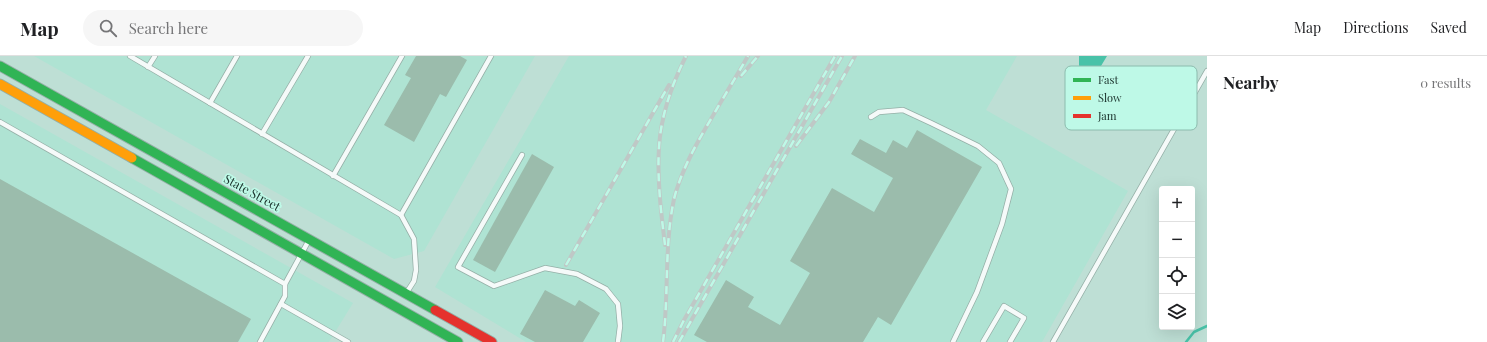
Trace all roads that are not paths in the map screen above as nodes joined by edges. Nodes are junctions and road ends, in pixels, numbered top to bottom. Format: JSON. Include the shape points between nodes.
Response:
{"nodes":[{"id":1,"x":130,"y":56,"type":"edge"},
{"id":2,"x":155,"y":56,"type":"edge"},
{"id":3,"x":237,"y":56,"type":"edge"},
{"id":4,"x":308,"y":56,"type":"edge"},
{"id":5,"x":402,"y":56,"type":"edge"},
{"id":6,"x":491,"y":56,"type":"edge"},
{"id":7,"x":0,"y":66,"type":"edge"},
{"id":8,"x":148,"y":67,"type":"junction"},
{"id":9,"x":1207,"y":71,"type":"edge"},
{"id":10,"x":0,"y":84,"type":"edge"},
{"id":11,"x":1197,"y":88,"type":"edge"},
{"id":12,"x":210,"y":103,"type":"junction"},
{"id":13,"x":871,"y":117,"type":"dead end"},
{"id":14,"x":0,"y":122,"type":"edge"},
{"id":15,"x":1173,"y":130,"type":"edge"},
{"id":16,"x":262,"y":134,"type":"junction"},
{"id":17,"x":522,"y":154,"type":"dead end"},
{"id":18,"x":333,"y":176,"type":"junction"},
{"id":19,"x":401,"y":215,"type":"junction"},
{"id":20,"x":309,"y":239,"type":"junction"},
{"id":21,"x":301,"y":254,"type":"junction"},
{"id":22,"x":285,"y":284,"type":"junction"},
{"id":23,"x":406,"y":294,"type":"junction"},
{"id":24,"x":281,"y":304,"type":"junction"},
{"id":25,"x":260,"y":342,"type":"edge"},
{"id":26,"x":348,"y":342,"type":"edge"},
{"id":27,"x":458,"y":342,"type":"edge"},
{"id":28,"x":492,"y":342,"type":"edge"},
{"id":29,"x":618,"y":342,"type":"edge"},
{"id":30,"x":953,"y":342,"type":"edge"},
{"id":31,"x":983,"y":342,"type":"edge"},
{"id":32,"x":1010,"y":342,"type":"edge"},
{"id":33,"x":1052,"y":342,"type":"edge"}],
"edges":[{"from":1,"to":8,"type":"lane"},
{"from":2,"to":8,"type":"lane"},
{"from":3,"to":12,"type":"lane"},
{"from":4,"to":16,"type":"lane"},
{"from":5,"to":18,"type":"lane"},
{"from":6,"to":19,"type":"lane"},
{"from":7,"to":20,"type":"street","name":"State Street"},
{"from":8,"to":12,"type":"lane"},
{"from":9,"to":11,"type":"lane"},
{"from":10,"to":21,"type":"street"},
{"from":12,"to":16,"type":"lane"},
{"from":13,"to":30,"type":"lane","via":[[879,112],[903,110],[978,146],[999,164],[1011,189],[1002,224],[977,292]]},
{"from":14,"to":22,"type":"lane"},
{"from":15,"to":33,"type":"lane"},
{"from":16,"to":18,"type":"lane"},
{"from":17,"to":29,"type":"lane","via":[[458,267],[494,286],[545,268],[577,274],[606,289],[618,304]]},
{"from":18,"to":19,"type":"lane"},
{"from":19,"to":23,"type":"lane","via":[[414,239],[416,270]]},
{"from":20,"to":21,"type":"lane"},
{"from":20,"to":23,"type":"street","name":"State Street"},
{"from":21,"to":22,"type":"lane"},
{"from":21,"to":27,"type":"street"},
{"from":22,"to":24,"type":"lane","via":[[285,296]]},
{"from":23,"to":28,"type":"street","name":"State Street"},
{"from":24,"to":25,"type":"lane"},
{"from":24,"to":26,"type":"lane"},
{"from":31,"to":32,"type":"lane","via":[[1004,306],[1024,318]]}]}
